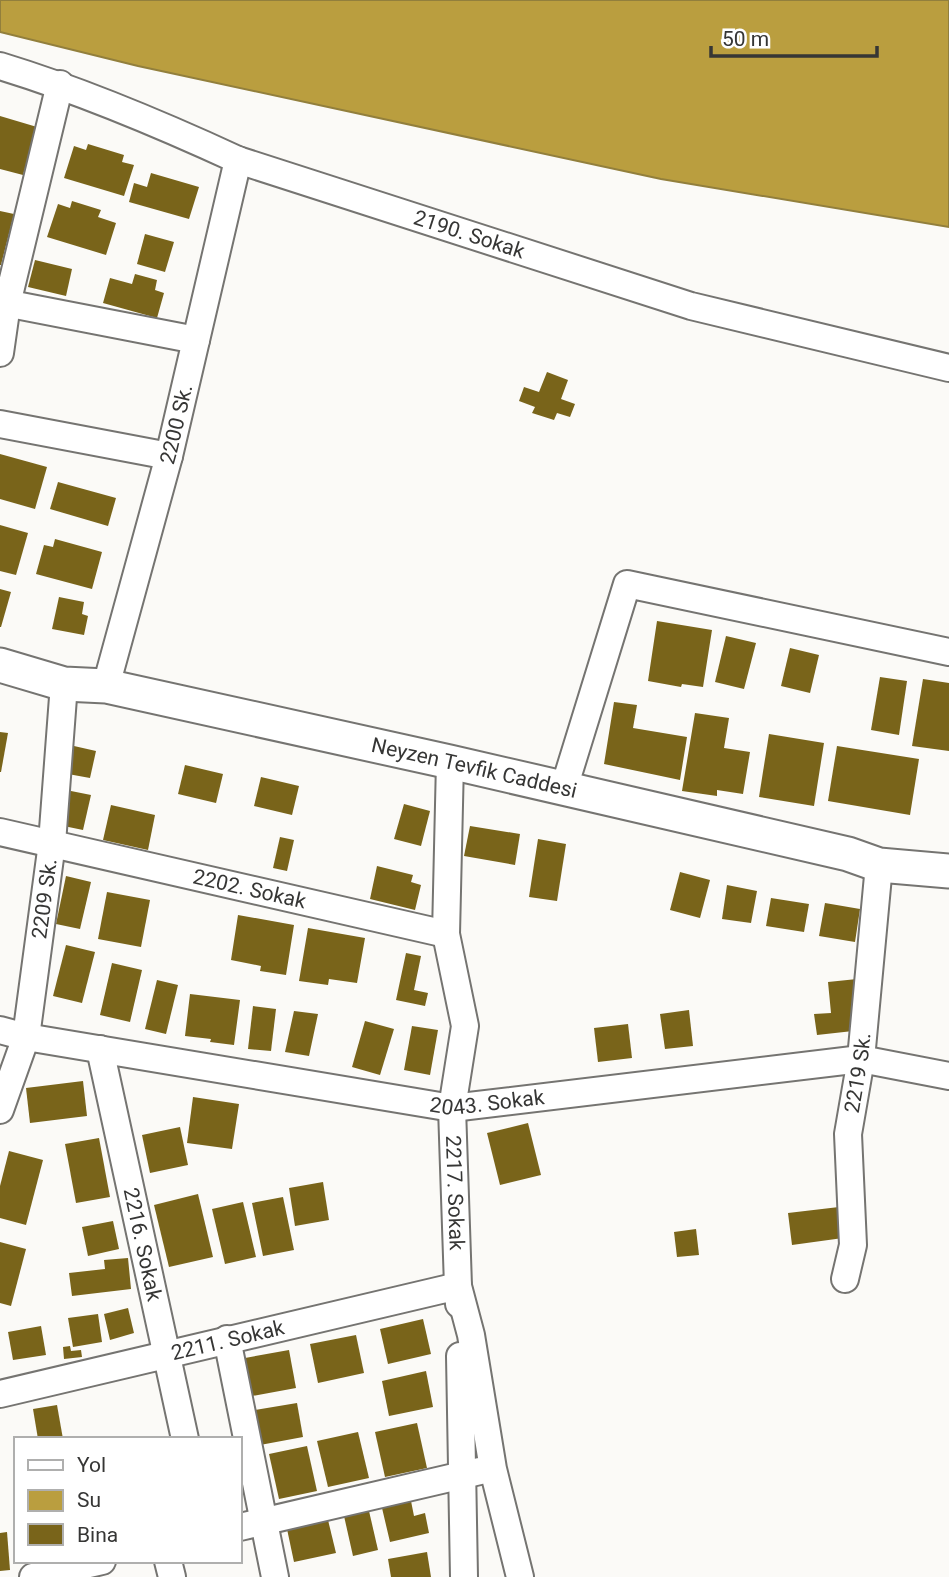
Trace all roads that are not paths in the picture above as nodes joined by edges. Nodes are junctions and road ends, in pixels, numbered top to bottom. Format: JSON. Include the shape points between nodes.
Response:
{"nodes":[{"id":1,"x":0,"y":66,"type":"edge"},
{"id":2,"x":60,"y":84,"type":"junction"},
{"id":3,"x":238,"y":160,"type":"junction"},
{"id":4,"x":3,"y":303,"type":"edge"},
{"id":5,"x":196,"y":340,"type":"junction"},
{"id":6,"x":0,"y":353,"type":"edge"},
{"id":7,"x":949,"y":368,"type":"edge"},
{"id":8,"x":0,"y":424,"type":"edge"},
{"id":9,"x":169,"y":456,"type":"junction"},
{"id":10,"x":949,"y":652,"type":"edge"},
{"id":11,"x":0,"y":665,"type":"edge"},
{"id":12,"x":64,"y":684,"type":"junction"},
{"id":13,"x":106,"y":686,"type":"junction"},
{"id":14,"x":450,"y":762,"type":"junction"},
{"id":15,"x":564,"y":788,"type":"junction"},
{"id":16,"x":0,"y":832,"type":"edge"},
{"id":17,"x":52,"y":843,"type":"junction"},
{"id":18,"x":879,"y":865,"type":"junction"},
{"id":19,"x":949,"y":871,"type":"edge"},
{"id":20,"x":446,"y":934,"type":"junction"},
{"id":21,"x":0,"y":1030,"type":"edge"},
{"id":22,"x":26,"y":1037,"type":"junction"},
{"id":23,"x":100,"y":1049,"type":"junction"},
{"id":24,"x":861,"y":1059,"type":"junction"},
{"id":25,"x":949,"y":1076,"type":"edge"},
{"id":26,"x":452,"y":1108,"type":"junction"},
{"id":27,"x":0,"y":1110,"type":"edge"},
{"id":28,"x":845,"y":1279,"type":"dead end"},
{"id":29,"x":458,"y":1286,"type":"junction"},
{"id":30,"x":227,"y":1339,"type":"junction"},
{"id":31,"x":167,"y":1353,"type":"junction"},
{"id":32,"x":0,"y":1394,"type":"edge"},
{"id":33,"x":185,"y":1437,"type":"edge"},
{"id":34,"x":240,"y":1437,"type":"edge"},
{"id":35,"x":242,"y":1450,"type":"edge"},
{"id":36,"x":493,"y":1469,"type":"junction"},
{"id":37,"x":464,"y":1475,"type":"junction"},
{"id":38,"x":252,"y":1524,"type":"edge"},
{"id":39,"x":93,"y":1563,"type":"edge"},
{"id":40,"x":33,"y":1577,"type":"edge"},
{"id":41,"x":275,"y":1577,"type":"edge"},
{"id":42,"x":464,"y":1577,"type":"edge"},
{"id":43,"x":520,"y":1577,"type":"edge"}],
"edges":[{"from":1,"to":2,"type":"street","name":"2190. Sokak"},
{"from":2,"to":3,"type":"street","name":"2190. Sokak"},
{"from":2,"to":4,"type":"street"},
{"from":3,"to":5,"type":"street","name":"2200 Sk."},
{"from":3,"to":7,"type":"street","name":"2190. Sokak","via":[[691,306]]},
{"from":4,"to":5,"type":"street"},
{"from":4,"to":6,"type":"street"},
{"from":5,"to":9,"type":"street","name":"2200 Sk."},
{"from":8,"to":9,"type":"street"},
{"from":9,"to":13,"type":"street","name":"2200 Sk."},
{"from":10,"to":15,"type":"street","via":[[627,584]]},
{"from":11,"to":12,"type":"street","name":"Neyzen Tevfik Caddesi"},
{"from":12,"to":13,"type":"street","name":"Neyzen Tevfik Caddesi"},
{"from":12,"to":17,"type":"street","name":"2209 Sk."},
{"from":13,"to":14,"type":"street","name":"Neyzen Tevfik Caddesi"},
{"from":14,"to":15,"type":"street","name":"Neyzen Tevfik Caddesi"},
{"from":14,"to":20,"type":"street","name":"2217. Sokak"},
{"from":15,"to":18,"type":"street","name":"Neyzen Tevfik Caddesi"},
{"from":16,"to":17,"type":"street","name":"2202. Sokak"},
{"from":17,"to":20,"type":"street","name":"2202. Sokak"},
{"from":17,"to":22,"type":"street","name":"2209 Sk."},
{"from":18,"to":19,"type":"street","name":"Neyzen Tevfik Caddesi"},
{"from":18,"to":24,"type":"street","name":"2219 Sk."},
{"from":20,"to":26,"type":"street","name":"2217. Sokak","via":[[465,1026]]},
{"from":21,"to":22,"type":"street","name":"2043. Sokak"},
{"from":22,"to":23,"type":"street","name":"2043. Sokak"},
{"from":22,"to":27,"type":"street","name":"2209 Sk."},
{"from":23,"to":26,"type":"street","name":"2043. Sokak"},
{"from":23,"to":31,"type":"street","name":"2216. Sokak"},
{"from":24,"to":25,"type":"street","name":"2043. Sokak"},
{"from":24,"to":26,"type":"street","name":"2043. Sokak"},
{"from":24,"to":28,"type":"street","name":"2219 Sk.","via":[[848,1134],[853,1245]]},
{"from":26,"to":29,"type":"street","name":"2217. Sokak"},
{"from":29,"to":30,"type":"street","name":"2211. Sokak"},
{"from":29,"to":36,"type":"street","name":"2217. Sokak","via":[[471,1335]]},
{"from":29,"to":37,"type":"street"},
{"from":30,"to":31,"type":"street","name":"2211. Sokak"},
{"from":30,"to":34,"type":"street"},
{"from":31,"to":32,"type":"street","name":"2211. Sokak"},
{"from":31,"to":33,"type":"street","name":"2216. Sokak"},
{"from":35,"to":38,"type":"street"},
{"from":36,"to":37,"type":"street"},
{"from":36,"to":43,"type":"street","name":"2217. Sokak"},
{"from":37,"to":38,"type":"street"},
{"from":37,"to":42,"type":"street"},
{"from":38,"to":41,"type":"street"},
{"from":39,"to":40,"type":"street"}]}
